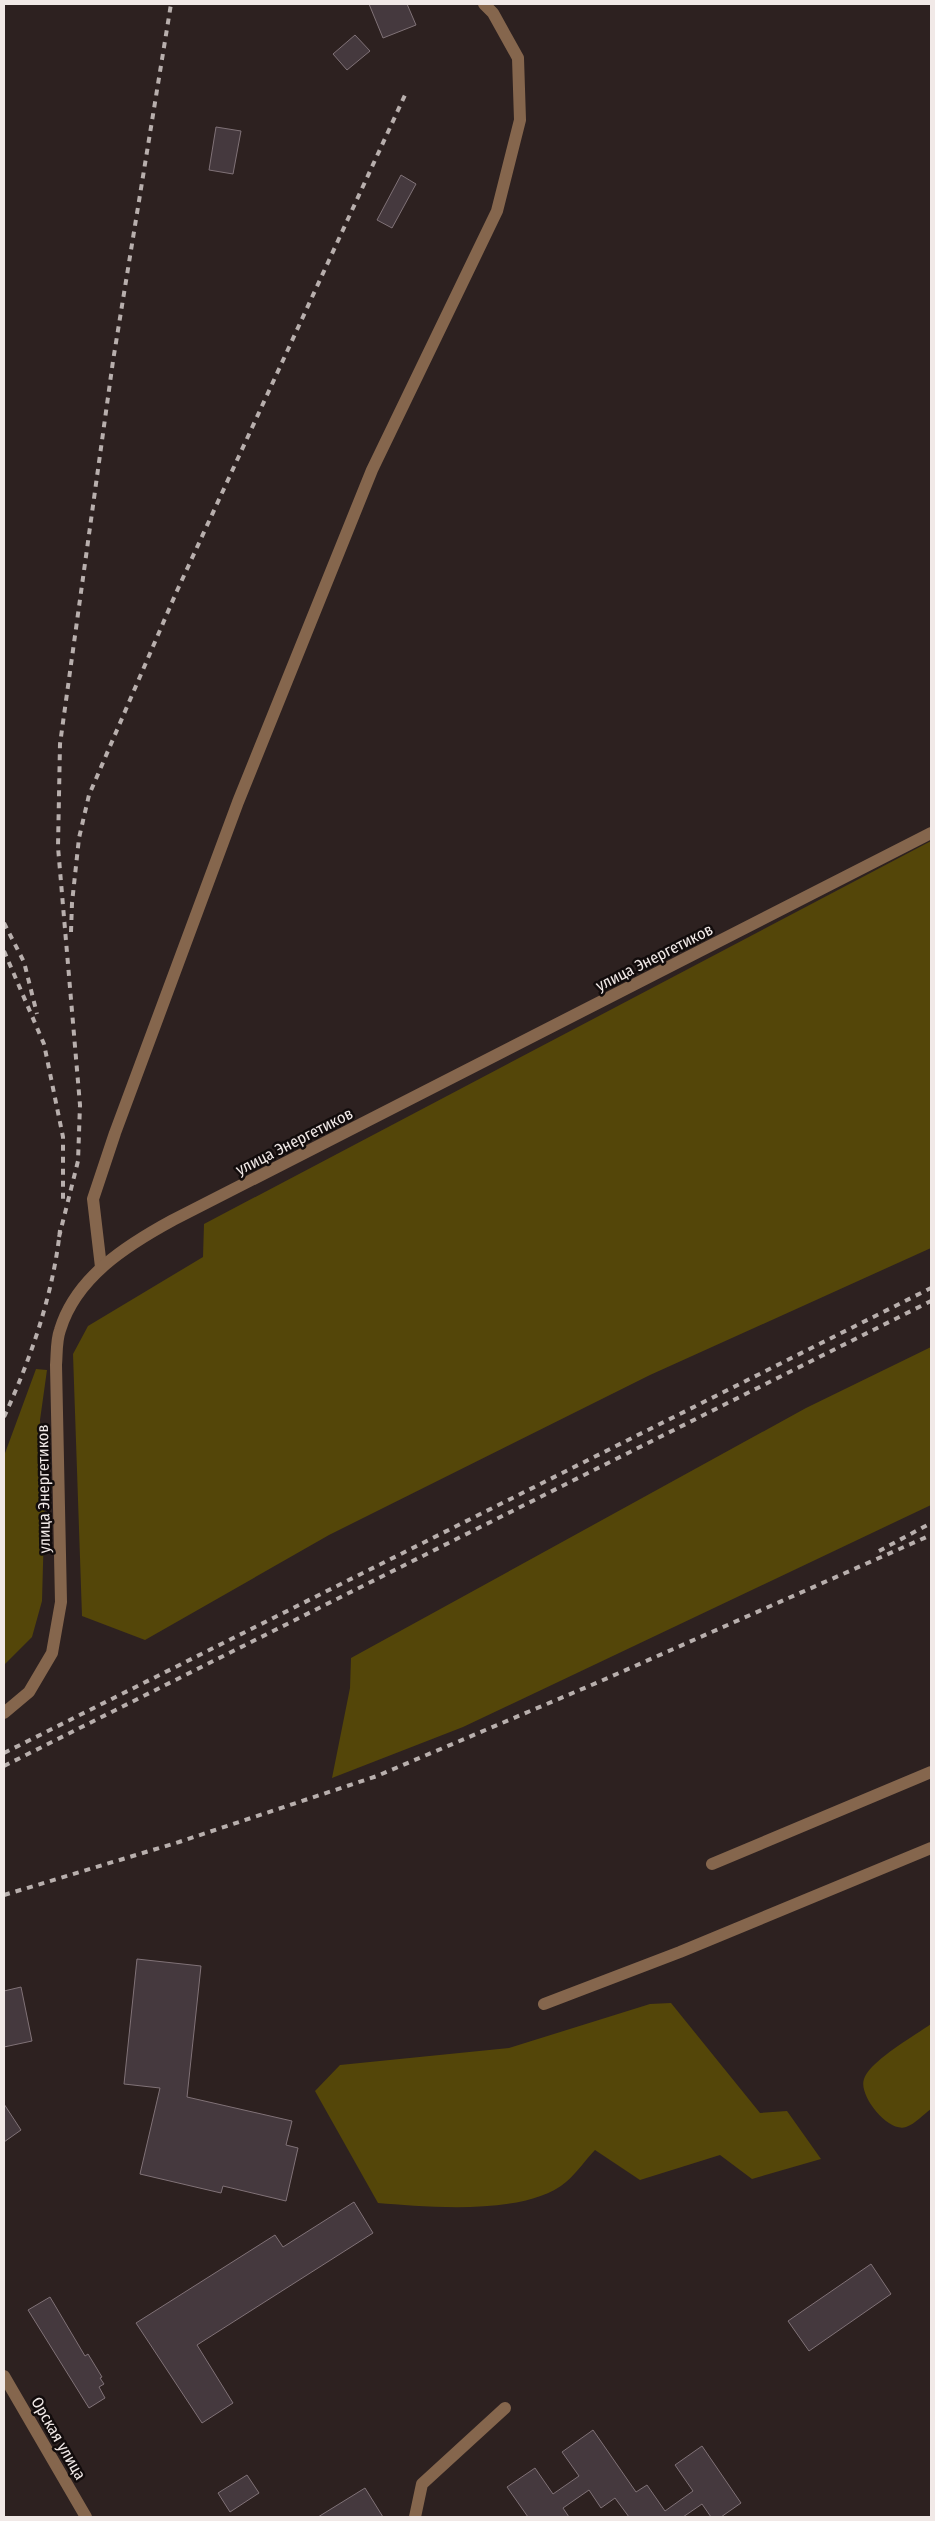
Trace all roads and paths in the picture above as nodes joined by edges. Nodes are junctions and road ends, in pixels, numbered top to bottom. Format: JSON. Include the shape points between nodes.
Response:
{"nodes":[{"id":1,"x":484,"y":4,"type":"edge"},
{"id":2,"x":931,"y":833,"type":"edge"},
{"id":3,"x":101,"y":1267,"type":"junction"},
{"id":4,"x":4,"y":1713,"type":"edge"},
{"id":5,"x":931,"y":1772,"type":"edge"},
{"id":6,"x":931,"y":1848,"type":"edge"},
{"id":7,"x":712,"y":1864,"type":"dead end"},
{"id":8,"x":544,"y":2004,"type":"dead end"},
{"id":9,"x":4,"y":2376,"type":"edge"},
{"id":10,"x":505,"y":2408,"type":"dead end"},
{"id":11,"x":86,"y":2517,"type":"edge"},
{"id":12,"x":415,"y":2517,"type":"edge"}],
"edges":[{"from":1,"to":3,"type":"street","via":[[493,13],[518,58],[520,120],[497,211],[372,470],[238,802],[93,1199]]},
{"from":2,"to":3,"type":"street","name":"улица Энергетиков","via":[[173,1220],[136,1240]]},
{"from":3,"to":4,"type":"street","name":"улица Энергетиков","via":[[68,1309],[59,1332],[56,1365],[61,1602],[52,1653],[29,1692]]},
{"from":5,"to":7,"type":"street"},
{"from":6,"to":8,"type":"street","via":[[680,1952]]},
{"from":9,"to":11,"type":"street","name":"Орская улица"},
{"from":10,"to":12,"type":"street","via":[[422,2484]]}]}
